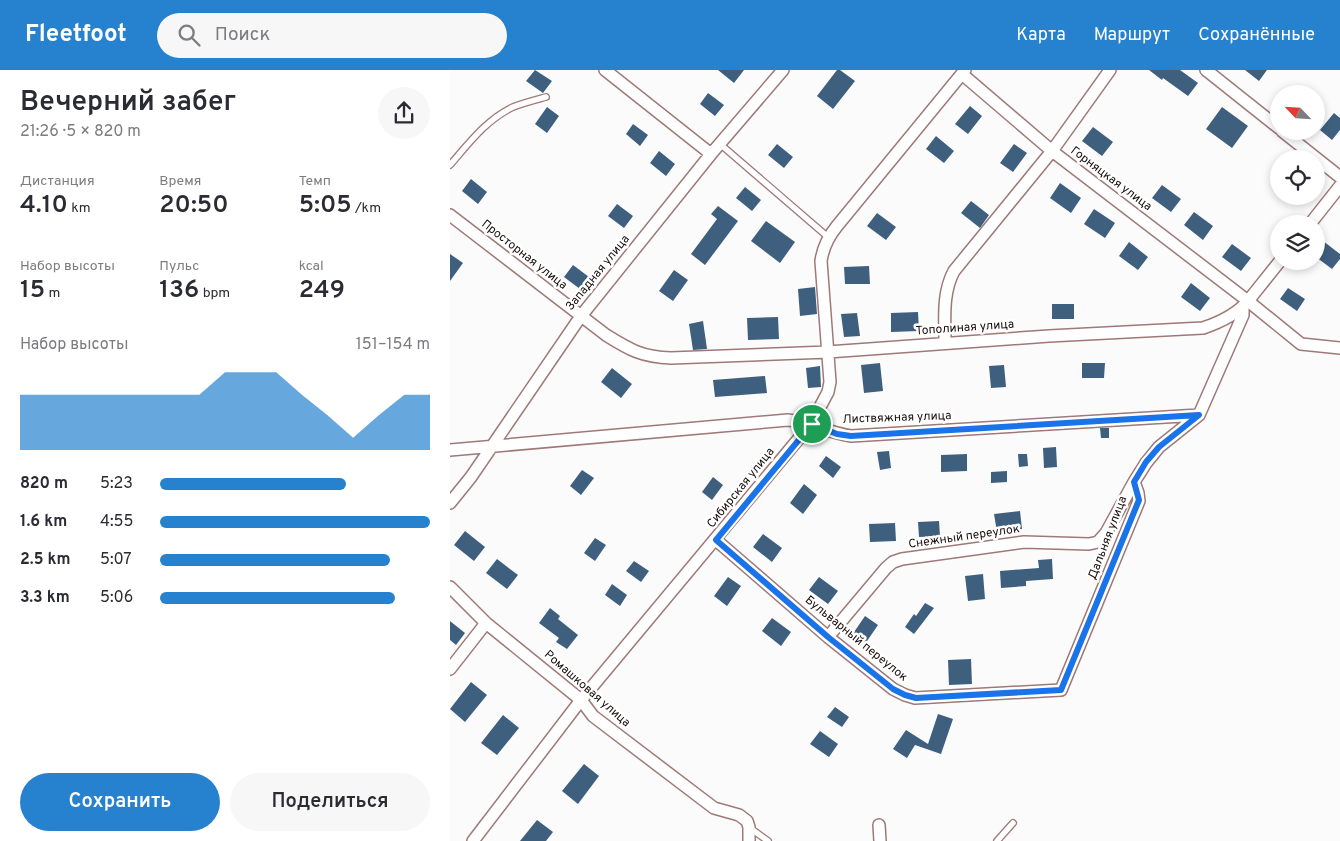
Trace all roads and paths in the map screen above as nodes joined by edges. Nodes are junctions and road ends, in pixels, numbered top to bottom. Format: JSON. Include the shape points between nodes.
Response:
{"nodes":[{"id":1,"x":605,"y":70,"type":"edge"},
{"id":2,"x":783,"y":70,"type":"edge"},
{"id":3,"x":1110,"y":70,"type":"edge"},
{"id":4,"x":1206,"y":70,"type":"edge"},
{"id":5,"x":964,"y":72,"type":"edge"},
{"id":6,"x":546,"y":97,"type":"dead end"},
{"id":7,"x":1270,"y":121,"type":"edge"},
{"id":8,"x":1293,"y":140,"type":"edge"},
{"id":9,"x":720,"y":144,"type":"junction"},
{"id":10,"x":1052,"y":151,"type":"junction"},
{"id":11,"x":711,"y":154,"type":"junction"},
{"id":12,"x":450,"y":165,"type":"edge"},
{"id":13,"x":1340,"y":177,"type":"edge"},
{"id":14,"x":1340,"y":186,"type":"edge"},
{"id":15,"x":450,"y":215,"type":"edge"},
{"id":16,"x":1317,"y":215,"type":"edge"},
{"id":17,"x":828,"y":237,"type":"junction"},
{"id":18,"x":1273,"y":270,"type":"edge"},
{"id":19,"x":1246,"y":304,"type":"junction"},
{"id":20,"x":581,"y":316,"type":"junction"},
{"id":21,"x":945,"y":343,"type":"junction"},
{"id":22,"x":1340,"y":348,"type":"edge"},
{"id":23,"x":828,"y":352,"type":"junction"},
{"id":24,"x":1199,"y":415,"type":"junction"},
{"id":25,"x":812,"y":424,"type":"junction"},
{"id":26,"x":490,"y":446,"type":"junction"},
{"id":27,"x":450,"y":450,"type":"edge"},
{"id":28,"x":1134,"y":482,"type":"junction"},
{"id":29,"x":450,"y":503,"type":"edge"},
{"id":30,"x":716,"y":540,"type":"junction"},
{"id":31,"x":450,"y":587,"type":"edge"},
{"id":32,"x":486,"y":623,"type":"junction"},
{"id":33,"x":828,"y":637,"type":"junction"},
{"id":34,"x":450,"y":669,"type":"edge"},
{"id":35,"x":1061,"y":690,"type":"joint"},
{"id":36,"x":581,"y":700,"type":"junction"},
{"id":37,"x":1013,"y":823,"type":"dead end"},
{"id":38,"x":880,"y":825,"type":"dead end"},
{"id":39,"x":749,"y":827,"type":"junction"},
{"id":40,"x":473,"y":841,"type":"edge"},
{"id":41,"x":749,"y":841,"type":"edge"},
{"id":42,"x":768,"y":841,"type":"edge"},
{"id":43,"x":880,"y":841,"type":"edge"},
{"id":44,"x":997,"y":841,"type":"edge"}],
"edges":[{"from":1,"to":11,"type":"street"},
{"from":2,"to":9,"type":"street","name":"Западная улица"},
{"from":3,"to":10,"type":"street"},
{"from":4,"to":7,"type":"street"},
{"from":5,"to":10,"type":"street","name":"Горняцкая улица"},
{"from":5,"to":17,"type":"street","name":"Сибирская улица"},
{"from":6,"to":12,"type":"lane","via":[[499,115],[477,133]]},
{"from":8,"to":13,"type":"street"},
{"from":9,"to":11,"type":"street","name":"Западная улица"},
{"from":9,"to":17,"type":"lane"},
{"from":10,"to":19,"type":"street","name":"Горняцкая улица"},
{"from":10,"to":21,"type":"street","via":[[954,271],[946,293]]},
{"from":11,"to":20,"type":"street","name":"Западная улица"},
{"from":14,"to":16,"type":"street"},
{"from":15,"to":20,"type":"street","name":"Просторная улица"},
{"from":17,"to":23,"type":"street","name":"Сибирская улица","via":[[822,261]]},
{"from":18,"to":19,"type":"street"},
{"from":19,"to":21,"type":"street","name":"Тополиная улица","via":[[1203,328]]},
{"from":19,"to":22,"type":"street","via":[[1301,344]]},
{"from":19,"to":24,"type":"street","name":"Дальняя улица"},
{"from":20,"to":23,"type":"street","name":"Тополиная улица","via":[[606,336],[652,358]]},
{"from":20,"to":26,"type":"street","name":"Западная улица"},
{"from":21,"to":23,"type":"street","name":"Тополиная улица"},
{"from":23,"to":25,"type":"street","name":"Сибирская улица","via":[[828,392]]},
{"from":24,"to":25,"type":"street","name":"Листвяжная улица","via":[[851,436]]},
{"from":24,"to":28,"type":"street","name":"Дальняя улица","via":[[1159,447]]},
{"from":25,"to":26,"type":"street","name":"Листвяжная улица","via":[[788,420]]},
{"from":25,"to":30,"type":"street","name":"Сибирская улица"},
{"from":26,"to":27,"type":"street","name":"Листвяжная улица"},
{"from":26,"to":29,"type":"street","name":"Западная улица"},
{"from":28,"to":33,"type":"street","name":"Снежный переулок","via":[[1098,542],[1024,542],[893,562]]},
{"from":28,"to":35,"type":"street","name":"Дальняя улица","via":[[1139,500]]},
{"from":30,"to":33,"type":"street","name":"Бульварный переулок"},
{"from":30,"to":36,"type":"street","name":"Сибирская улица"},
{"from":31,"to":32,"type":"street","name":"Ромашковая улица"},
{"from":32,"to":34,"type":"street"},
{"from":32,"to":36,"type":"street","name":"Ромашковая улица"},
{"from":33,"to":35,"type":"street","name":"Бульварный переулок","via":[[893,689],[916,698]]},
{"from":36,"to":39,"type":"street","name":"Ромашковая улица","via":[[593,716],[714,808],[739,815]]},
{"from":36,"to":40,"type":"street","name":"Сибирская улица"},
{"from":37,"to":44,"type":"lane"},
{"from":38,"to":43,"type":"street"},
{"from":39,"to":41,"type":"street"},
{"from":39,"to":42,"type":"lane"}]}
